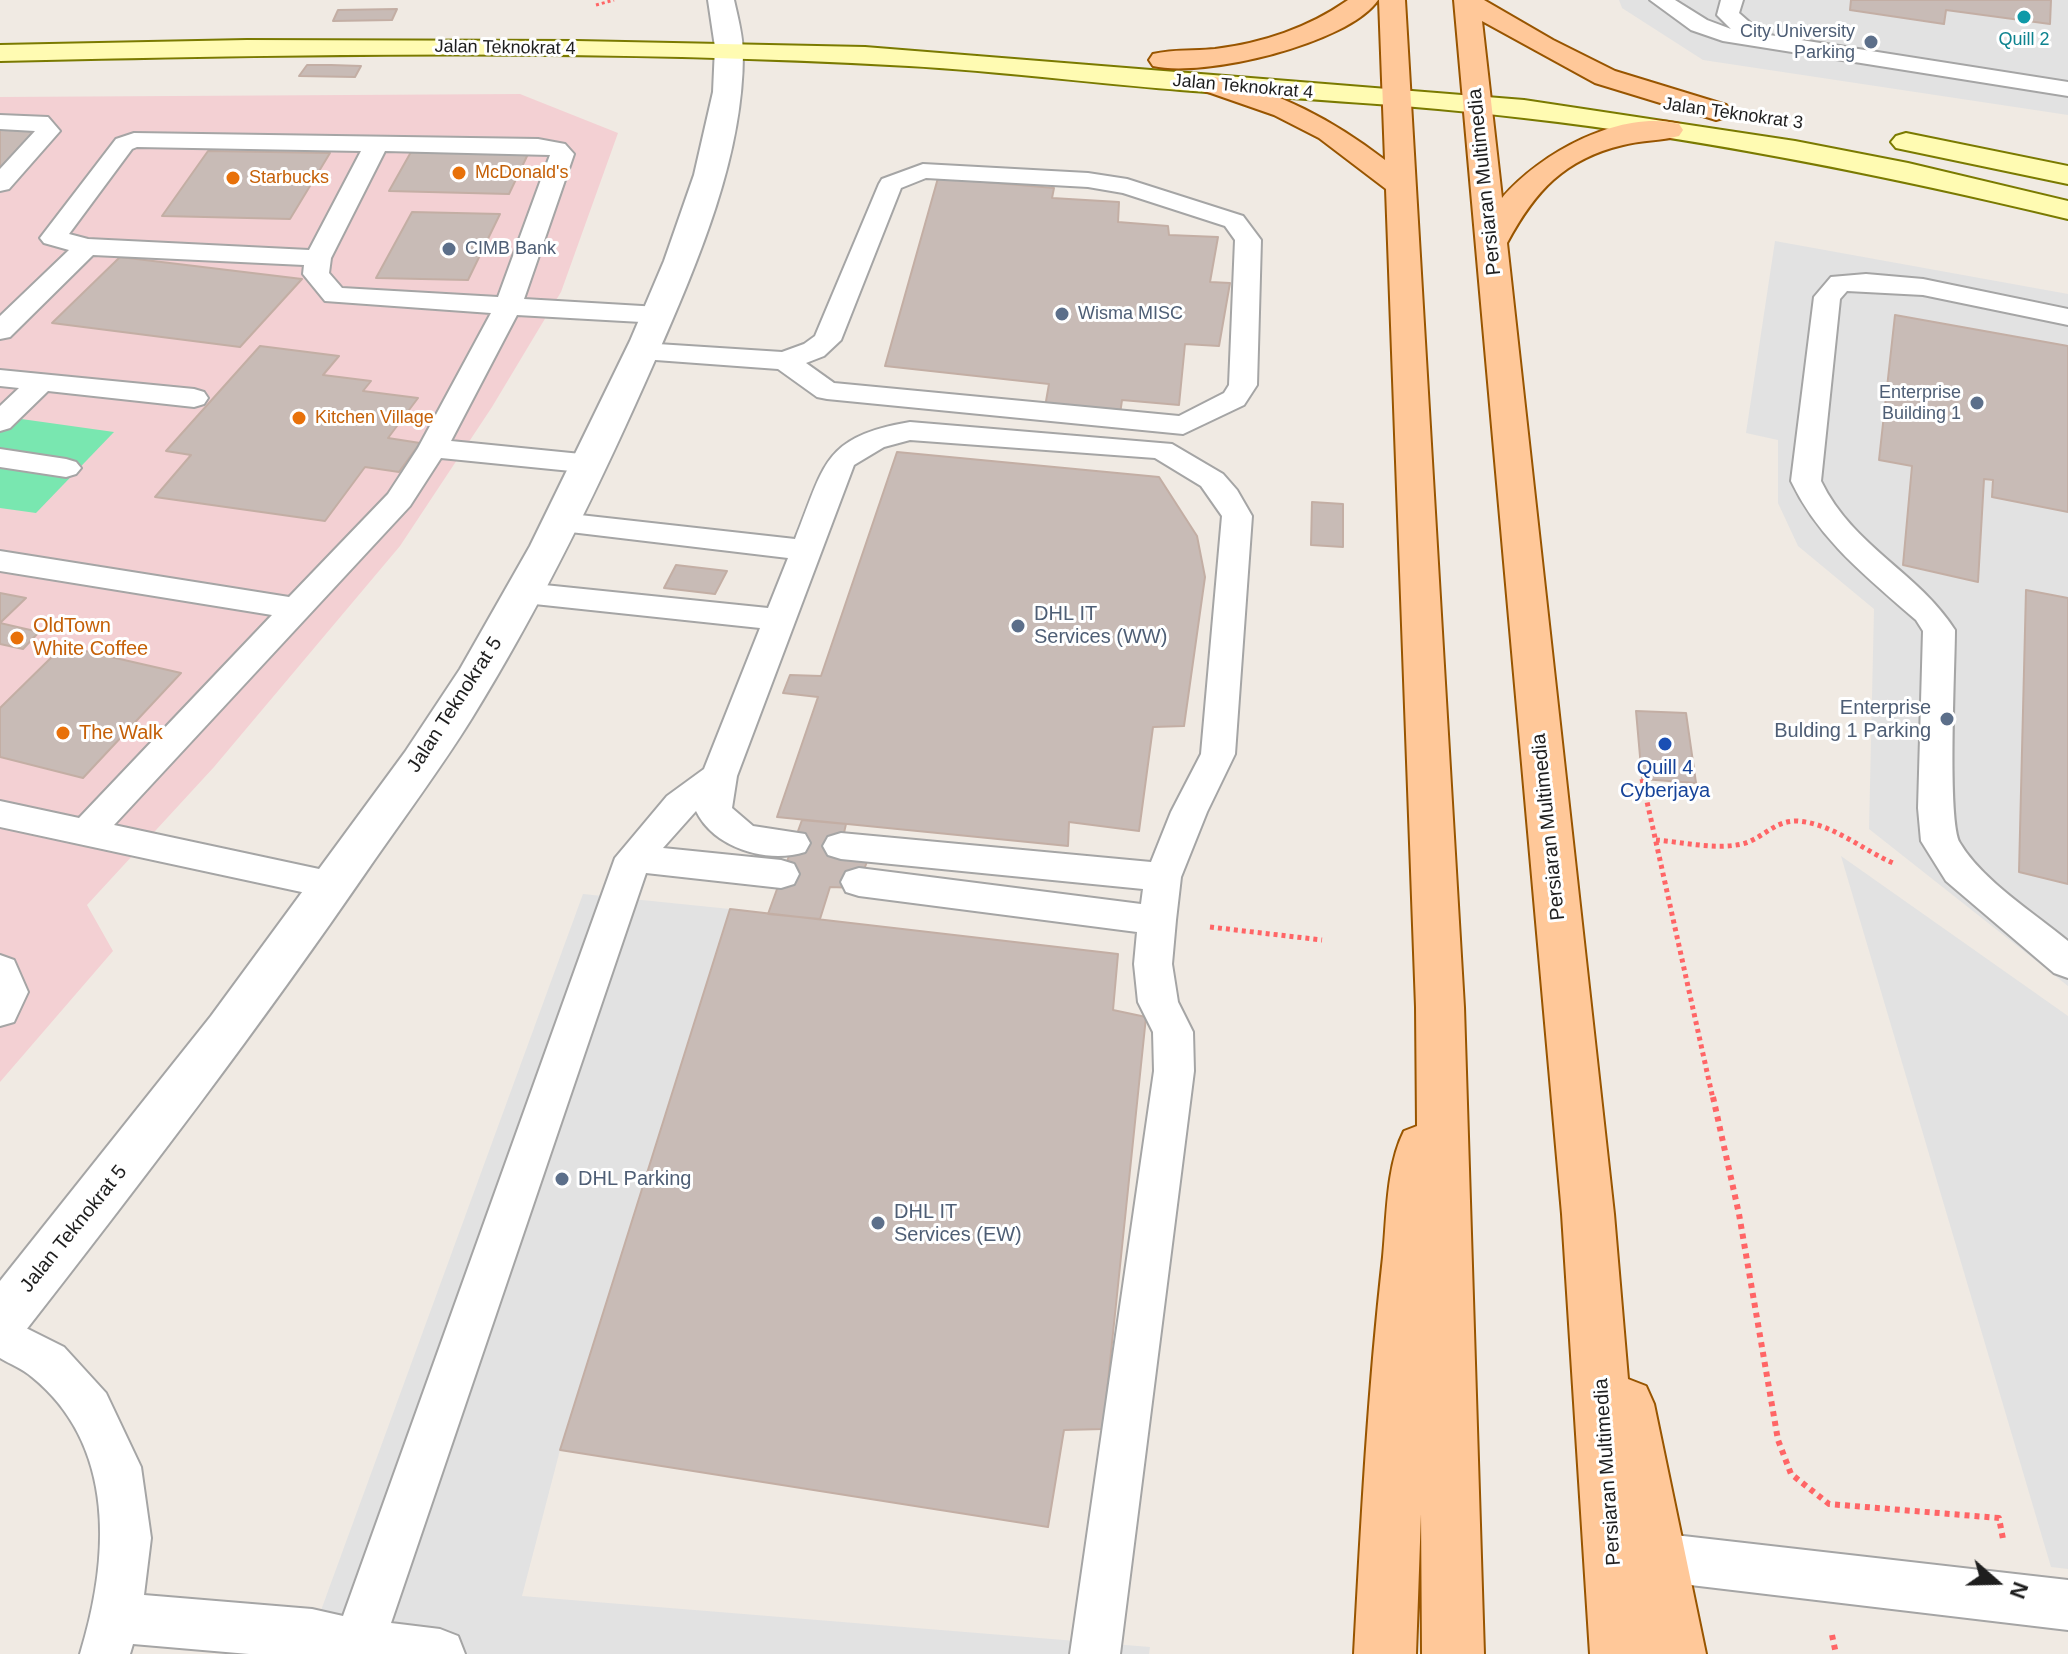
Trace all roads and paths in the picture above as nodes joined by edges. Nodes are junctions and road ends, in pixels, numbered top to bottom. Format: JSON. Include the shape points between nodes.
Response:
{"nodes":[{"id":1,"x":721,"y":0,"type":"edge"},
{"id":2,"x":1365,"y":0,"type":"edge"},
{"id":3,"x":1392,"y":0,"type":"edge"},
{"id":4,"x":1661,"y":0,"type":"edge"},
{"id":5,"x":1732,"y":0,"type":"edge"},
{"id":6,"x":1467,"y":1,"type":"edge"},
{"id":7,"x":1757,"y":40,"type":"junction"},
{"id":8,"x":729,"y":50,"type":"junction"},
{"id":9,"x":0,"y":53,"type":"edge"},
{"id":10,"x":1163,"y":60,"type":"junction"},
{"id":11,"x":1010,"y":64,"type":"junction"},
{"id":12,"x":1215,"y":85,"type":"junction"},
{"id":13,"x":1396,"y":87,"type":"junction"},
{"id":14,"x":2068,"y":89,"type":"edge"},
{"id":15,"x":1476,"y":93,"type":"junction"},
{"id":16,"x":1716,"y":111,"type":"junction"},
{"id":17,"x":0,"y":122,"type":"edge"},
{"id":18,"x":1818,"y":127,"type":"dead end"},
{"id":19,"x":1669,"y":130,"type":"junction"},
{"id":20,"x":1874,"y":136,"type":"dead end"},
{"id":21,"x":376,"y":144,"type":"junction"},
{"id":22,"x":2068,"y":175,"type":"edge"},
{"id":23,"x":0,"y":184,"type":"edge"},
{"id":24,"x":1401,"y":186,"type":"junction"},
{"id":25,"x":2068,"y":210,"type":"edge"},
{"id":26,"x":1491,"y":243,"type":"junction"},
{"id":27,"x":87,"y":247,"type":"junction"},
{"id":28,"x":318,"y":258,"type":"junction"},
{"id":29,"x":508,"y":306,"type":"junction"},
{"id":30,"x":2068,"y":317,"type":"edge"},
{"id":31,"x":0,"y":331,"type":"edge"},
{"id":32,"x":651,"y":333,"type":"junction"},
{"id":33,"x":785,"y":361,"type":"junction"},
{"id":34,"x":0,"y":378,"type":"edge"},
{"id":35,"x":42,"y":382,"type":"junction"},
{"id":36,"x":194,"y":398,"type":"dead end"},
{"id":37,"x":0,"y":422,"type":"edge"},
{"id":38,"x":433,"y":448,"type":"junction"},
{"id":39,"x":0,"y":458,"type":"edge"},
{"id":40,"x":591,"y":464,"type":"junction"},
{"id":41,"x":66,"y":468,"type":"dead end"},
{"id":42,"x":562,"y":522,"type":"junction"},
{"id":43,"x":805,"y":550,"type":"junction"},
{"id":44,"x":0,"y":561,"type":"edge"},
{"id":45,"x":525,"y":593,"type":"junction"},
{"id":46,"x":297,"y":609,"type":"junction"},
{"id":47,"x":778,"y":619,"type":"junction"},
{"id":48,"x":719,"y":776,"type":"junction"},
{"id":49,"x":1642,"y":779,"type":"dead end"},
{"id":50,"x":0,"y":814,"type":"edge"},
{"id":51,"x":1835,"y":830,"type":"dead end"},
{"id":52,"x":86,"y":833,"type":"junction"},
{"id":53,"x":1656,"y":840,"type":"junction"},
{"id":54,"x":841,"y":846,"type":"dead end"},
{"id":55,"x":633,"y":858,"type":"junction"},
{"id":56,"x":1163,"y":877,"type":"junction"},
{"id":57,"x":859,"y":882,"type":"dead end"},
{"id":58,"x":334,"y":885,"type":"junction"},
{"id":59,"x":1157,"y":920,"type":"junction"},
{"id":60,"x":1322,"y":940,"type":"dead end"},
{"id":61,"x":2068,"y":963,"type":"edge"},
{"id":62,"x":0,"y":970,"type":"edge"},
{"id":63,"x":1440,"y":1007,"type":"junction"},
{"id":64,"x":0,"y":1011,"type":"edge"},
{"id":65,"x":1588,"y":1214,"type":"junction"},
{"id":66,"x":0,"y":1322,"type":"edge"},
{"id":67,"x":0,"y":1335,"type":"edge"},
{"id":68,"x":1657,"y":1557,"type":"junction"},
{"id":69,"x":2014,"y":1598,"type":"junction"},
{"id":70,"x":2068,"y":1605,"type":"edge"},
{"id":71,"x":111,"y":1636,"type":"edge"},
{"id":72,"x":356,"y":1650,"type":"edge"},
{"id":73,"x":440,"y":1654,"type":"edge"},
{"id":74,"x":1095,"y":1654,"type":"edge"},
{"id":75,"x":1385,"y":1654,"type":"edge"},
{"id":76,"x":1453,"y":1654,"type":"edge"},
{"id":77,"x":1621,"y":1654,"type":"edge"},
{"id":78,"x":1675,"y":1654,"type":"edge"}],
"edges":[{"from":1,"to":8,"type":"street","name":"Jalan Teknokrat 5"},
{"from":2,"to":10,"type":"main road","via":[[1345,16],[1278,45],[1208,59]]},
{"from":3,"to":13,"type":"main road"},
{"from":4,"to":7,"type":"lane","via":[[1699,25]]},
{"from":5,"to":7,"type":"lane","via":[[1732,22]]},
{"from":6,"to":15,"type":"main road","name":"Persiaran Multimedia"},
{"from":6,"to":16,"type":"main road","via":[[1605,77]]},
{"from":7,"to":14,"type":"lane"},
{"from":8,"to":9,"type":"street","name":"Jalan Teknokrat 4","via":[[450,47]]},
{"from":8,"to":11,"type":"street","name":"Jalan Teknokrat 4"},
{"from":8,"to":32,"type":"street","name":"Jalan Teknokrat 5","via":[[716,152]]},
{"from":10,"to":11,"type":"street","name":"Jalan Teknokrat 4","via":[[1074,57]]},
{"from":10,"to":13,"type":"street","name":"Jalan Teknokrat 4"},
{"from":11,"to":12,"type":"street","name":"Jalan Teknokrat 4"},
{"from":12,"to":13,"type":"street","name":"Jalan Teknokrat 4"},
{"from":12,"to":24,"type":"main road","via":[[1329,132]]},
{"from":13,"to":15,"type":"street","name":"Jalan Teknokrat 4"},
{"from":13,"to":24,"type":"main road"},
{"from":15,"to":16,"type":"street","name":"Jalan Teknokrat 3","via":[[1562,89]]},
{"from":15,"to":19,"type":"street","name":"Jalan Teknokrat 3"},
{"from":15,"to":26,"type":"main road","name":"Persiaran Multimedia"},
{"from":16,"to":18,"type":"street","name":"Jalan Teknokrat 3"},
{"from":17,"to":23,"type":"lane","via":[[40,122],[48,131]]},
{"from":19,"to":25,"type":"street","name":"Jalan Teknokrat 3","via":[[1894,169]]},
{"from":19,"to":26,"type":"main road","via":[[1602,139],[1562,160],[1512,205]]},
{"from":20,"to":22,"type":"street"},
{"from":21,"to":27,"type":"lane","via":[[134,140],[124,144],[53,238]]},
{"from":21,"to":28,"type":"lane"},
{"from":21,"to":29,"type":"lane","via":[[538,146],[562,154]]},
{"from":24,"to":63,"type":"main road"},
{"from":26,"to":65,"type":"main road","name":"Persiaran Multimedia"},
{"from":27,"to":28,"type":"lane"},
{"from":27,"to":31,"type":"lane"},
{"from":28,"to":29,"type":"lane","via":[[316,274],[334,295]]},
{"from":29,"to":32,"type":"lane"},
{"from":29,"to":38,"type":"lane"},
{"from":30,"to":61,"type":"lane","via":[[1897,284],[1840,283],[1827,297],[1806,481],[1830,524],[1939,630],[1939,841],[1959,871]]},
{"from":32,"to":33,"type":"lane"},
{"from":32,"to":40,"type":"street","name":"Jalan Teknokrat 5"},
{"from":33,"to":33,"type":"lane","via":[[827,340],[891,184],[923,171],[1127,186],[1234,221],[1248,240],[1243,385],[1234,399],[1183,425],[827,391]]},
{"from":34,"to":35,"type":"lane"},
{"from":35,"to":36,"type":"lane"},
{"from":35,"to":37,"type":"lane"},
{"from":38,"to":40,"type":"lane"},
{"from":38,"to":46,"type":"lane","via":[[399,500]]},
{"from":39,"to":41,"type":"lane"},
{"from":40,"to":42,"type":"street","name":"Jalan Teknokrat 5"},
{"from":42,"to":43,"type":"lane"},
{"from":42,"to":45,"type":"street","name":"Jalan Teknokrat 5"},
{"from":43,"to":47,"type":"lane"},
{"from":43,"to":56,"type":"lane","via":[[841,461],[879,436],[910,431],[1162,450],[1212,480],[1237,516],[1218,754]]},
{"from":44,"to":46,"type":"lane"},
{"from":45,"to":47,"type":"lane"},
{"from":45,"to":58,"type":"street","name":"Jalan Teknokrat 5","via":[[453,714]]},
{"from":46,"to":52,"type":"lane"},
{"from":47,"to":48,"type":"lane"},
{"from":48,"to":55,"type":"lane","via":[[680,805]]},
{"from":48,"to":55,"type":"lane","via":[[714,812],[744,838],[787,858]]},
{"from":49,"to":53,"type":"path"},
{"from":50,"to":52,"type":"lane"},
{"from":51,"to":53,"type":"path","via":[[1780,820],[1742,845]]},
{"from":52,"to":58,"type":"lane"},
{"from":53,"to":69,"type":"path","via":[[1739,1214],[1778,1440],[1791,1474],[1829,1504],[1999,1518]]},
{"from":54,"to":56,"type":"lane"},
{"from":55,"to":72,"type":"lane"},
{"from":56,"to":59,"type":"lane"},
{"from":57,"to":59,"type":"lane"},
{"from":58,"to":66,"type":"street","name":"Jalan Teknokrat 5","via":[[142,1143]]},
{"from":59,"to":60,"type":"path"},
{"from":59,"to":74,"type":"lane","via":[[1153,964],[1158,1002],[1173,1032],[1174,1071]]},
{"from":62,"to":64,"type":"lane","via":[[9,992]]},
{"from":63,"to":75,"type":"main road","via":[[1408,1256]]},
{"from":63,"to":76,"type":"main road"},
{"from":65,"to":68,"type":"main road"},
{"from":65,"to":77,"type":"main road","name":"Persiaran Multimedia"},
{"from":67,"to":71,"type":"lane","via":[[48,1362],[90,1408],[117,1467],[127,1538]]},
{"from":68,"to":69,"type":"lane"},
{"from":68,"to":78,"type":"main road"},
{"from":69,"to":70,"type":"lane"},
{"from":71,"to":72,"type":"lane","via":[[312,1634]]},
{"from":72,"to":73,"type":"lane"}]}
